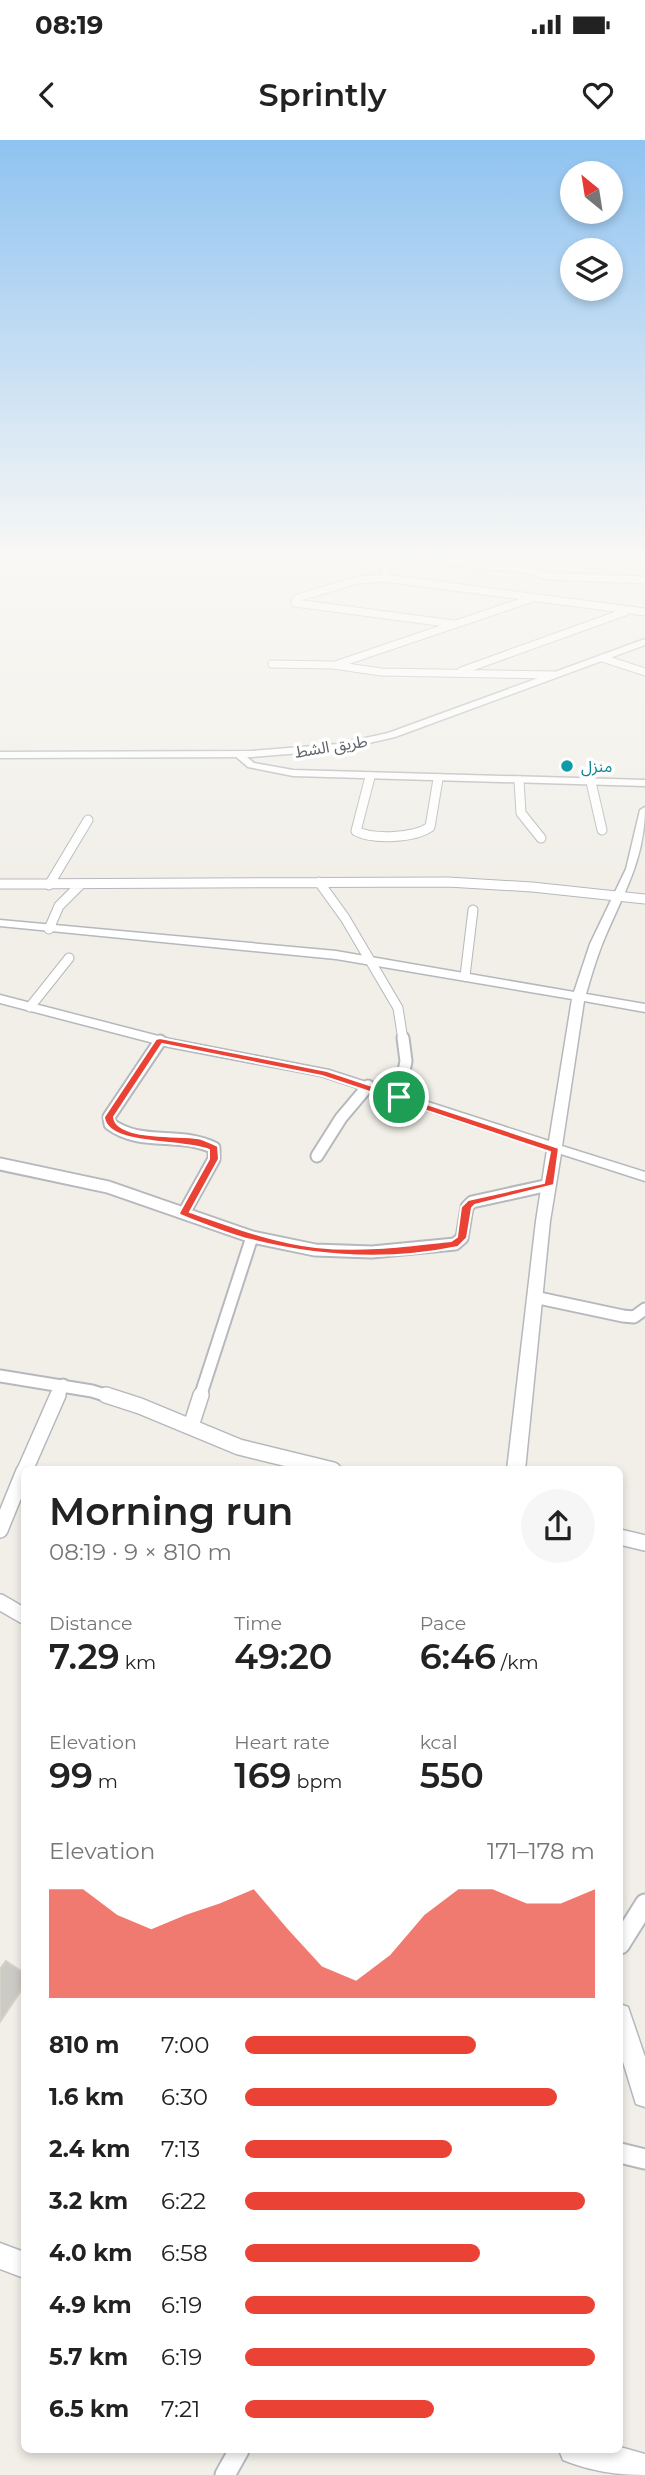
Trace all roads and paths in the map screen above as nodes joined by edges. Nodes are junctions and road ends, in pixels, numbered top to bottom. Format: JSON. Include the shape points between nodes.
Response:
{"nodes":[{"id":1,"x":349,"y":667,"type":"edge"},
{"id":2,"x":471,"y":667,"type":"edge"},
{"id":3,"x":576,"y":667,"type":"edge"},
{"id":4,"x":457,"y":672,"type":"junction"},
{"id":5,"x":552,"y":675,"type":"junction"},
{"id":6,"x":238,"y":754,"type":"junction"},
{"id":7,"x":0,"y":755,"type":"edge"},
{"id":8,"x":370,"y":777,"type":"junction"},
{"id":9,"x":438,"y":779,"type":"junction"},
{"id":10,"x":519,"y":781,"type":"junction"},
{"id":11,"x":591,"y":782,"type":"junction"},
{"id":12,"x":645,"y":783,"type":"edge"},
{"id":13,"x":645,"y":810,"type":"edge"},
{"id":14,"x":88,"y":820,"type":"dead end"},
{"id":15,"x":602,"y":830,"type":"dead end"},
{"id":16,"x":541,"y":838,"type":"dead end"},
{"id":17,"x":319,"y":882,"type":"junction"},
{"id":18,"x":0,"y":884,"type":"edge"},
{"id":19,"x":49,"y":885,"type":"junction"},
{"id":20,"x":80,"y":885,"type":"junction"},
{"id":21,"x":619,"y":896,"type":"junction"},
{"id":22,"x":645,"y":899,"type":"edge"},
{"id":23,"x":473,"y":911,"type":"dead end"},
{"id":24,"x":0,"y":923,"type":"edge"},
{"id":25,"x":49,"y":929,"type":"junction"},
{"id":26,"x":69,"y":958,"type":"dead end"},
{"id":27,"x":369,"y":960,"type":"junction"},
{"id":28,"x":465,"y":976,"type":"junction"},
{"id":29,"x":579,"y":996,"type":"junction"},
{"id":30,"x":0,"y":999,"type":"edge"},
{"id":31,"x":30,"y":1007,"type":"junction"},
{"id":32,"x":645,"y":1008,"type":"edge"},
{"id":33,"x":160,"y":1041,"type":"junction"},
{"id":34,"x":368,"y":1086,"type":"junction"},
{"id":35,"x":399,"y":1097,"type":"junction"},
{"id":36,"x":555,"y":1150,"type":"junction"},
{"id":37,"x":317,"y":1156,"type":"dead end"},
{"id":38,"x":0,"y":1164,"type":"edge"},
{"id":39,"x":645,"y":1177,"type":"edge"},
{"id":40,"x":549,"y":1185,"type":"junction"},
{"id":41,"x":184,"y":1213,"type":"junction"},
{"id":42,"x":252,"y":1237,"type":"junction"},
{"id":43,"x":534,"y":1297,"type":"junction"},
{"id":44,"x":645,"y":1309,"type":"edge"},
{"id":45,"x":0,"y":1376,"type":"edge"},
{"id":46,"x":63,"y":1385,"type":"junction"},
{"id":47,"x":191,"y":1426,"type":"junction"},
{"id":48,"x":27,"y":1466,"type":"edge"},
{"id":49,"x":317,"y":1466,"type":"edge"},
{"id":50,"x":516,"y":1466,"type":"edge"},
{"id":51,"x":21,"y":1480,"type":"edge"},
{"id":52,"x":0,"y":1530,"type":"edge"},
{"id":53,"x":623,"y":1538,"type":"edge"},
{"id":54,"x":645,"y":1543,"type":"edge"},
{"id":55,"x":0,"y":1602,"type":"edge"},
{"id":56,"x":21,"y":1614,"type":"edge"},
{"id":57,"x":645,"y":1904,"type":"edge"},
{"id":58,"x":623,"y":1939,"type":"edge"},
{"id":59,"x":623,"y":2025,"type":"edge"},
{"id":60,"x":645,"y":2095,"type":"edge"},
{"id":61,"x":623,"y":2154,"type":"edge"},
{"id":62,"x":645,"y":2159,"type":"edge"},
{"id":63,"x":0,"y":2256,"type":"edge"},
{"id":64,"x":21,"y":2264,"type":"edge"},
{"id":65,"x":237,"y":2453,"type":"edge"},
{"id":66,"x":584,"y":2453,"type":"edge"},
{"id":67,"x":645,"y":2469,"type":"edge"},
{"id":68,"x":225,"y":2475,"type":"edge"}],
"edges":[{"from":1,"to":4,"type":"street"},
{"from":2,"to":4,"type":"street"},
{"from":3,"to":5,"type":"main road","name":"طريق الشط"},
{"from":4,"to":5,"type":"street"},
{"from":5,"to":6,"type":"main road","name":"طريق الشط","via":[[376,739],[311,751]]},
{"from":6,"to":7,"type":"main road","name":"طريق الشط"},
{"from":6,"to":8,"type":"street","via":[[246,762],[268,769]]},
{"from":8,"to":9,"type":"street"},
{"from":8,"to":9,"type":"street","via":[[356,825],[362,834],[425,832],[430,827]]},
{"from":9,"to":10,"type":"street"},
{"from":10,"to":11,"type":"street"},
{"from":10,"to":16,"type":"street","via":[[522,815]]},
{"from":11,"to":12,"type":"street"},
{"from":11,"to":15,"type":"street"},
{"from":13,"to":21,"type":"street","via":[[631,869]]},
{"from":14,"to":19,"type":"street"},
{"from":17,"to":20,"type":"street"},
{"from":17,"to":21,"type":"street","via":[[488,884]]},
{"from":17,"to":27,"type":"street"},
{"from":18,"to":19,"type":"street"},
{"from":19,"to":20,"type":"street"},
{"from":20,"to":25,"type":"street","via":[[59,906]]},
{"from":21,"to":22,"type":"street"},
{"from":21,"to":29,"type":"street","via":[[596,944]]},
{"from":23,"to":28,"type":"street"},
{"from":24,"to":25,"type":"street"},
{"from":25,"to":27,"type":"street"},
{"from":26,"to":31,"type":"street"},
{"from":27,"to":28,"type":"street"},
{"from":27,"to":35,"type":"street","via":[[398,1008],[406,1061]]},
{"from":28,"to":29,"type":"street"},
{"from":29,"to":32,"type":"street"},
{"from":29,"to":36,"type":"street"},
{"from":30,"to":31,"type":"street"},
{"from":31,"to":33,"type":"street"},
{"from":33,"to":34,"type":"street"},
{"from":33,"to":41,"type":"street","via":[[109,1117],[117,1131],[197,1141],[214,1148],[214,1159]]},
{"from":34,"to":35,"type":"street"},
{"from":34,"to":37,"type":"street"},
{"from":35,"to":36,"type":"street"},
{"from":36,"to":39,"type":"street"},
{"from":36,"to":40,"type":"street"},
{"from":38,"to":41,"type":"street","via":[[108,1187]]},
{"from":40,"to":42,"type":"street","via":[[472,1202],[462,1238],[443,1247],[352,1253]]},
{"from":40,"to":43,"type":"street"},
{"from":41,"to":42,"type":"street"},
{"from":42,"to":47,"type":"street"},
{"from":43,"to":44,"type":"street","via":[[623,1316],[634,1317]]},
{"from":43,"to":50,"type":"street"},
{"from":45,"to":46,"type":"street"},
{"from":46,"to":47,"type":"street"},
{"from":46,"to":48,"type":"street"},
{"from":47,"to":49,"type":"street","via":[[252,1450]]},
{"from":51,"to":52,"type":"street"},
{"from":53,"to":54,"type":"street"},
{"from":55,"to":56,"type":"street"},
{"from":57,"to":58,"type":"street"},
{"from":59,"to":60,"type":"street"},
{"from":61,"to":62,"type":"street"},
{"from":63,"to":64,"type":"street"},
{"from":65,"to":68,"type":"street"},
{"from":66,"to":67,"type":"street"}]}
